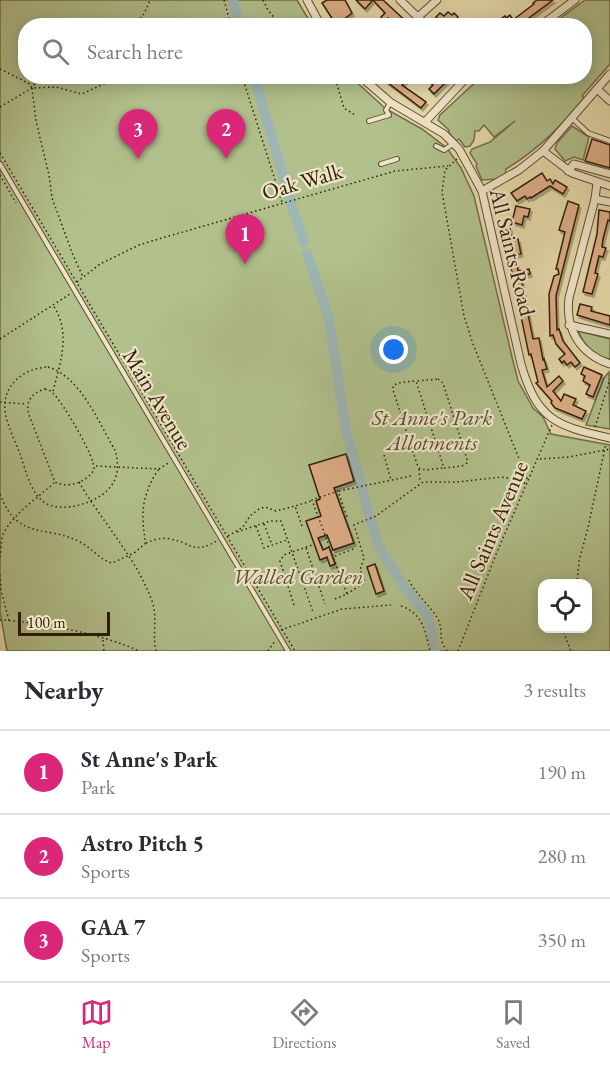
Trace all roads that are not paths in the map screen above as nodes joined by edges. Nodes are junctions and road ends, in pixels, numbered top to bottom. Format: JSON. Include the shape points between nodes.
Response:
{"nodes":[{"id":1,"x":307,"y":0,"type":"edge"},
{"id":2,"x":400,"y":0,"type":"edge"},
{"id":3,"x":436,"y":0,"type":"edge"},
{"id":4,"x":575,"y":0,"type":"edge"},
{"id":5,"x":418,"y":17,"type":"joint"},
{"id":6,"x":317,"y":18,"type":"edge"},
{"id":7,"x":551,"y":18,"type":"edge"},
{"id":8,"x":610,"y":74,"type":"edge"},
{"id":9,"x":369,"y":84,"type":"edge"},
{"id":10,"x":461,"y":84,"type":"edge"},
{"id":11,"x":597,"y":89,"type":"junction"},
{"id":12,"x":610,"y":101,"type":"edge"},
{"id":13,"x":390,"y":102,"type":"junction"},
{"id":14,"x":572,"y":118,"type":"junction"},
{"id":15,"x":369,"y":121,"type":"dead end"},
{"id":16,"x":425,"y":122,"type":"junction"},
{"id":17,"x":610,"y":141,"type":"edge"},
{"id":18,"x":453,"y":143,"type":"junction"},
{"id":19,"x":436,"y":146,"type":"dead end"},
{"id":20,"x":543,"y":151,"type":"junction"},
{"id":21,"x":397,"y":159,"type":"dead end"},
{"id":22,"x":0,"y":164,"type":"edge"},
{"id":23,"x":381,"y":164,"type":"dead end"},
{"id":24,"x":568,"y":171,"type":"junction"},
{"id":25,"x":610,"y":174,"type":"edge"},
{"id":26,"x":597,"y":183,"type":"junction"},
{"id":27,"x":610,"y":186,"type":"edge"},
{"id":28,"x":482,"y":191,"type":"junction"},
{"id":29,"x":595,"y":199,"type":"junction"},
{"id":30,"x":610,"y":202,"type":"edge"},
{"id":31,"x":569,"y":325,"type":"junction"},
{"id":32,"x":610,"y":334,"type":"edge"},
{"id":33,"x":610,"y":364,"type":"edge"},
{"id":34,"x":609,"y":438,"type":"edge"},
{"id":35,"x":288,"y":651,"type":"edge"}],
"edges":[{"from":1,"to":6,"type":"street"},
{"from":2,"to":5,"type":"street"},
{"from":3,"to":5,"type":"street"},
{"from":4,"to":7,"type":"street"},
{"from":8,"to":11,"type":"street"},
{"from":9,"to":13,"type":"street","name":"All Saints Road"},
{"from":10,"to":16,"type":"street"},
{"from":11,"to":12,"type":"street"},
{"from":11,"to":14,"type":"street"},
{"from":13,"to":15,"type":"lane","via":[[386,110],[389,115]]},
{"from":13,"to":16,"type":"street","name":"All Saints Road"},
{"from":14,"to":17,"type":"lane","via":[[588,133]]},
{"from":14,"to":20,"type":"street"},
{"from":16,"to":18,"type":"street","name":"All Saints Road"},
{"from":18,"to":19,"type":"lane","via":[[444,150]]},
{"from":18,"to":28,"type":"street","name":"All Saints Road"},
{"from":20,"to":24,"type":"street"},
{"from":20,"to":28,"type":"street"},
{"from":21,"to":23,"type":"lane"},
{"from":22,"to":35,"type":"lane","name":"Main Avenue"},
{"from":24,"to":25,"type":"street","via":[[574,164]]},
{"from":24,"to":26,"type":"street"},
{"from":26,"to":27,"type":"street"},
{"from":26,"to":29,"type":"street"},
{"from":28,"to":34,"type":"street","name":"All Saints Road","via":[[526,384],[536,403],[564,426]]},
{"from":29,"to":30,"type":"street"},
{"from":29,"to":31,"type":"street","via":[[569,298]]},
{"from":31,"to":32,"type":"street"},
{"from":31,"to":33,"type":"street","via":[[588,353]]}]}
